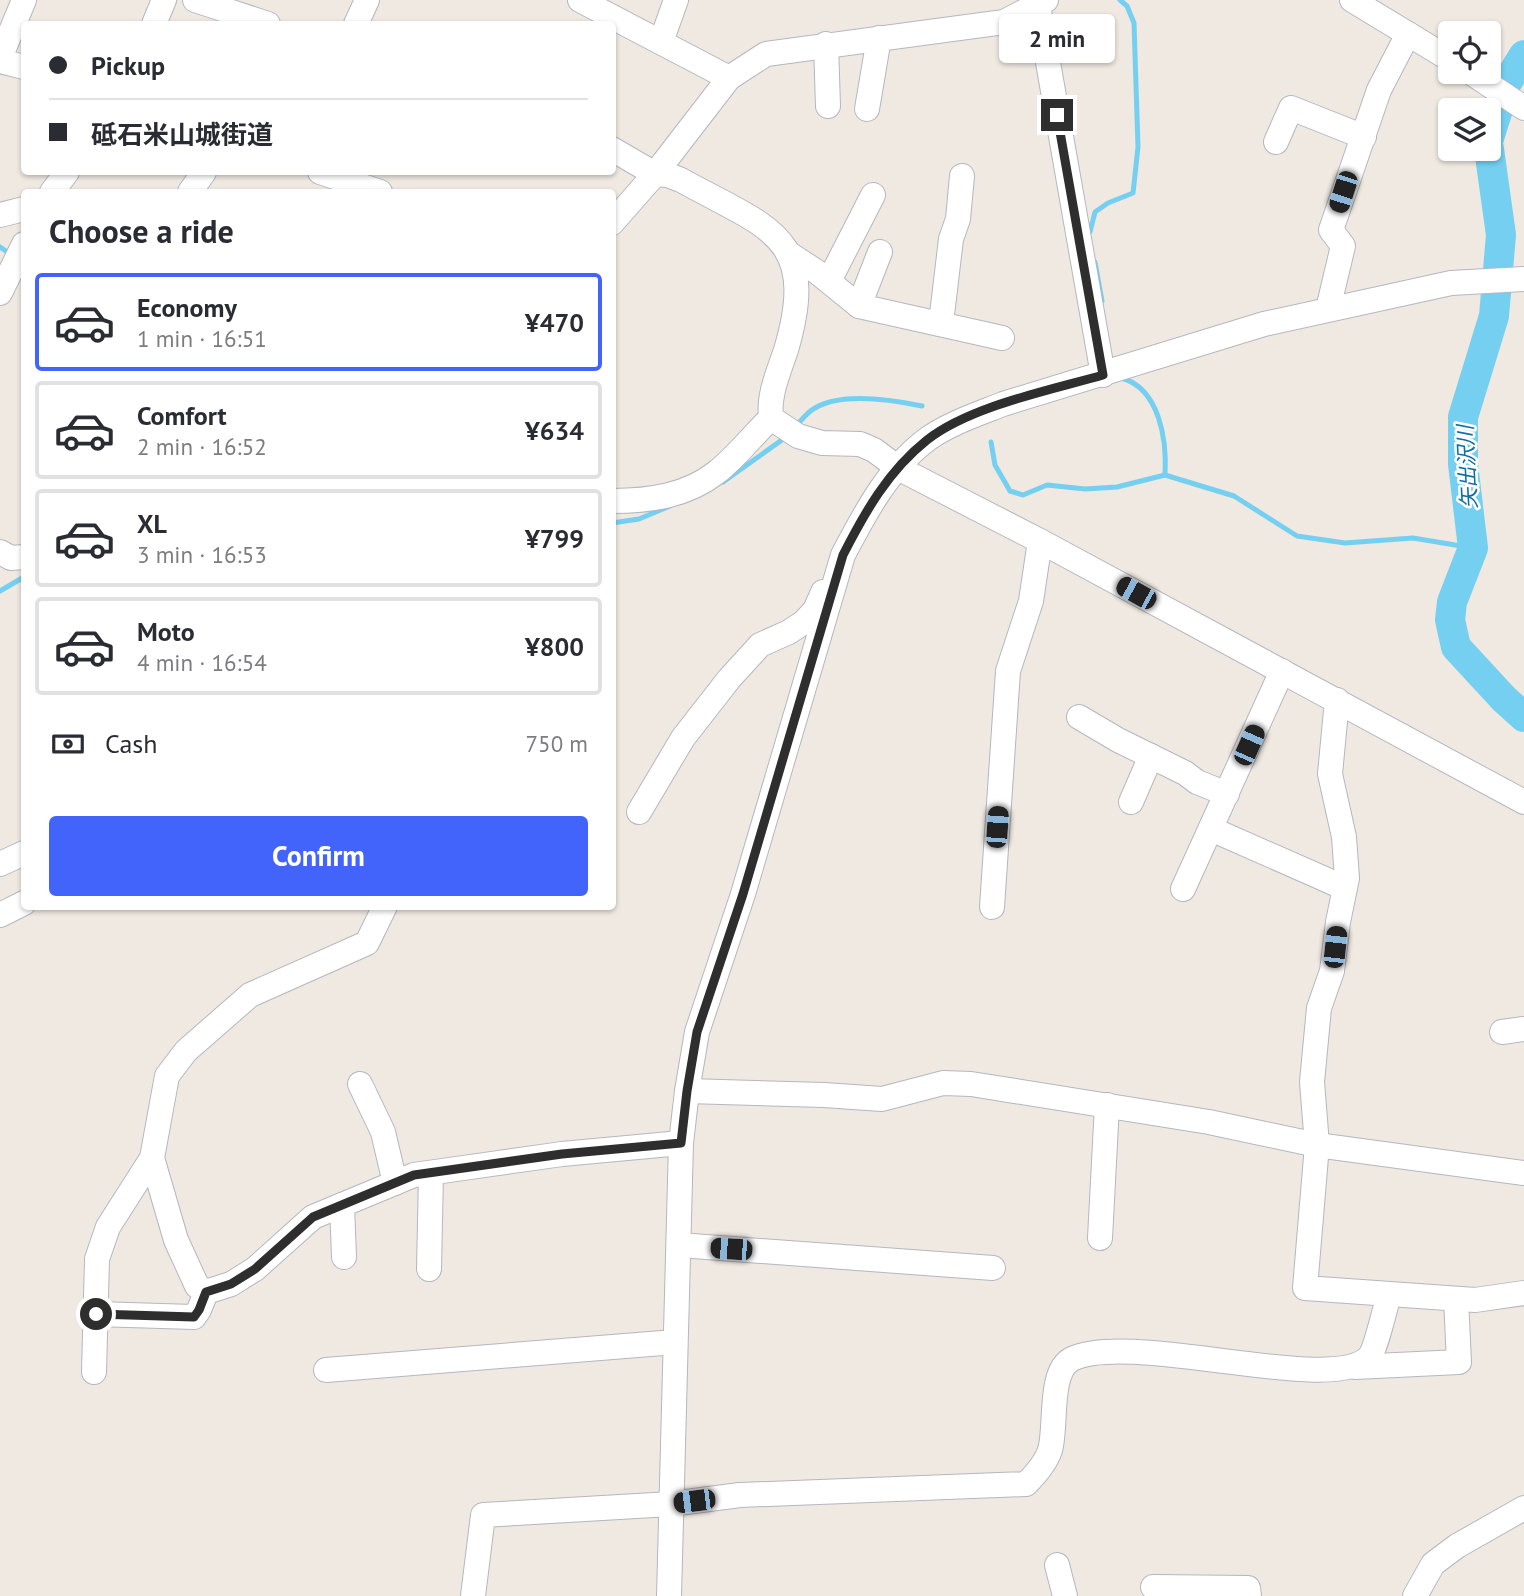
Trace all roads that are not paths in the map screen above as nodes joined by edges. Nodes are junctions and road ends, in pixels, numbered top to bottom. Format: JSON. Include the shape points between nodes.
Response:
{"nodes":[{"id":1,"x":24,"y":0,"type":"edge"},
{"id":2,"x":164,"y":0,"type":"edge"},
{"id":3,"x":195,"y":0,"type":"edge"},
{"id":4,"x":367,"y":0,"type":"edge"},
{"id":5,"x":580,"y":0,"type":"edge"},
{"id":6,"x":676,"y":0,"type":"edge"},
{"id":7,"x":1352,"y":0,"type":"edge"},
{"id":8,"x":1029,"y":4,"type":"edge"},
{"id":9,"x":155,"y":21,"type":"edge"},
{"id":10,"x":259,"y":21,"type":"edge"},
{"id":11,"x":357,"y":21,"type":"edge"},
{"id":12,"x":1408,"y":34,"type":"junction"},
{"id":13,"x":879,"y":38,"type":"junction"},
{"id":14,"x":661,"y":42,"type":"junction"},
{"id":15,"x":826,"y":44,"type":"junction"},
{"id":16,"x":1438,"y":52,"type":"edge"},
{"id":17,"x":0,"y":59,"type":"edge"},
{"id":18,"x":21,"y":67,"type":"edge"},
{"id":19,"x":729,"y":78,"type":"junction"},
{"id":20,"x":1489,"y":84,"type":"edge"},
{"id":21,"x":828,"y":106,"type":"dead end"},
{"id":22,"x":1521,"y":106,"type":"edge"},
{"id":23,"x":867,"y":109,"type":"dead end"},
{"id":24,"x":1364,"y":137,"type":"junction"},
{"id":25,"x":1276,"y":142,"type":"dead end"},
{"id":26,"x":616,"y":151,"type":"edge"},
{"id":27,"x":655,"y":174,"type":"junction"},
{"id":28,"x":328,"y":175,"type":"edge"},
{"id":29,"x":962,"y":176,"type":"dead end"},
{"id":30,"x":367,"y":189,"type":"edge"},
{"id":31,"x":873,"y":195,"type":"dead end"},
{"id":32,"x":21,"y":210,"type":"edge"},
{"id":33,"x":0,"y":215,"type":"edge"},
{"id":34,"x":616,"y":218,"type":"edge"},
{"id":35,"x":21,"y":250,"type":"edge"},
{"id":36,"x":880,"y":252,"type":"dead end"},
{"id":37,"x":788,"y":253,"type":"junction"},
{"id":38,"x":1524,"y":279,"type":"edge"},
{"id":39,"x":829,"y":281,"type":"junction"},
{"id":40,"x":0,"y":293,"type":"edge"},
{"id":41,"x":859,"y":306,"type":"junction"},
{"id":42,"x":1328,"y":309,"type":"junction"},
{"id":43,"x":942,"y":323,"type":"junction"},
{"id":44,"x":1002,"y":338,"type":"dead end"},
{"id":45,"x":1103,"y":375,"type":"junction"},
{"id":46,"x":771,"y":418,"type":"junction"},
{"id":47,"x":898,"y":468,"type":"junction"},
{"id":48,"x":616,"y":501,"type":"edge"},
{"id":49,"x":1040,"y":541,"type":"junction"},
{"id":50,"x":0,"y":552,"type":"edge"},
{"id":51,"x":21,"y":557,"type":"edge"},
{"id":52,"x":834,"y":584,"type":"junction"},
{"id":53,"x":1282,"y":671,"type":"junction"},
{"id":54,"x":1337,"y":700,"type":"junction"},
{"id":55,"x":1079,"y":717,"type":"dead end"},
{"id":56,"x":1151,"y":756,"type":"junction"},
{"id":57,"x":1227,"y":794,"type":"junction"},
{"id":58,"x":1131,"y":802,"type":"dead end"},
{"id":59,"x":1524,"y":802,"type":"edge"},
{"id":60,"x":639,"y":812,"type":"dead end"},
{"id":61,"x":1211,"y":829,"type":"junction"},
{"id":62,"x":21,"y":854,"type":"edge"},
{"id":63,"x":0,"y":864,"type":"edge"},
{"id":64,"x":1345,"y":888,"type":"junction"},
{"id":65,"x":1183,"y":889,"type":"dead end"},
{"id":66,"x":21,"y":904,"type":"edge"},
{"id":67,"x":992,"y":907,"type":"dead end"},
{"id":68,"x":383,"y":910,"type":"edge"},
{"id":69,"x":0,"y":915,"type":"edge"},
{"id":70,"x":360,"y":1084,"type":"dead end"},
{"id":71,"x":687,"y":1091,"type":"junction"},
{"id":72,"x":1107,"y":1105,"type":"junction"},
{"id":73,"x":681,"y":1143,"type":"junction"},
{"id":74,"x":1317,"y":1145,"type":"junction"},
{"id":75,"x":152,"y":1158,"type":"junction"},
{"id":76,"x":431,"y":1173,"type":"junction"},
{"id":77,"x":1524,"y":1173,"type":"edge"},
{"id":78,"x":395,"y":1183,"type":"junction"},
{"id":79,"x":342,"y":1205,"type":"junction"},
{"id":80,"x":1100,"y":1238,"type":"dead end"},
{"id":81,"x":679,"y":1245,"type":"junction"},
{"id":82,"x":344,"y":1257,"type":"dead end"},
{"id":83,"x":993,"y":1268,"type":"dead end"},
{"id":84,"x":429,"y":1269,"type":"dead end"},
{"id":85,"x":206,"y":1292,"type":"junction"},
{"id":86,"x":1524,"y":1293,"type":"edge"},
{"id":87,"x":1389,"y":1295,"type":"junction"},
{"id":88,"x":1456,"y":1299,"type":"junction"},
{"id":89,"x":96,"y":1314,"type":"junction"},
{"id":90,"x":675,"y":1342,"type":"junction"},
{"id":91,"x":1355,"y":1367,"type":"junction"},
{"id":92,"x":326,"y":1370,"type":"dead end"},
{"id":93,"x":94,"y":1372,"type":"dead end"},
{"id":94,"x":671,"y":1504,"type":"junction"},
{"id":95,"x":1524,"y":1508,"type":"edge"},
{"id":96,"x":1057,"y":1565,"type":"dead end"},
{"id":97,"x":1153,"y":1587,"type":"dead end"},
{"id":98,"x":473,"y":1596,"type":"edge"},
{"id":99,"x":669,"y":1596,"type":"edge"},
{"id":100,"x":1065,"y":1596,"type":"edge"},
{"id":101,"x":1249,"y":1596,"type":"edge"},
{"id":102,"x":1415,"y":1596,"type":"edge"}],
"edges":[{"from":1,"to":17,"type":"street"},
{"from":2,"to":9,"type":"street"},
{"from":3,"to":10,"type":"street"},
{"from":4,"to":11,"type":"street"},
{"from":5,"to":14,"type":"street"},
{"from":6,"to":14,"type":"street"},
{"from":7,"to":12,"type":"street"},
{"from":8,"to":13,"type":"street","via":[[1004,22]]},
{"from":8,"to":45,"type":"street"},
{"from":12,"to":16,"type":"street"},
{"from":12,"to":24,"type":"street","via":[[1378,90]]},
{"from":13,"to":15,"type":"street"},
{"from":13,"to":23,"type":"street"},
{"from":14,"to":19,"type":"street"},
{"from":15,"to":19,"type":"street","via":[[765,54]]},
{"from":15,"to":21,"type":"street"},
{"from":17,"to":18,"type":"street"},
{"from":19,"to":27,"type":"street"},
{"from":20,"to":22,"type":"street"},
{"from":24,"to":25,"type":"street","via":[[1291,108]]},
{"from":24,"to":42,"type":"street","via":[[1331,230],[1343,246]]},
{"from":26,"to":27,"type":"street"},
{"from":27,"to":34,"type":"street"},
{"from":27,"to":37,"type":"street","via":[[681,180],[762,225],[780,239]]},
{"from":28,"to":30,"type":"street"},
{"from":29,"to":43,"type":"street"},
{"from":31,"to":39,"type":"street"},
{"from":32,"to":33,"type":"street"},
{"from":35,"to":40,"type":"street"},
{"from":36,"to":41,"type":"street"},
{"from":37,"to":39,"type":"street"},
{"from":37,"to":46,"type":"street","via":[[797,276],[798,299],[769,405]]},
{"from":38,"to":42,"type":"street","via":[[1451,283]]},
{"from":39,"to":41,"type":"street"},
{"from":41,"to":43,"type":"street"},
{"from":42,"to":45,"type":"street","via":[[1264,324]]},
{"from":43,"to":44,"type":"street"},
{"from":45,"to":47,"type":"street","via":[[965,419],[929,439]]},
{"from":46,"to":47,"type":"street","via":[[798,436],[821,443],[860,444]]},
{"from":46,"to":48,"type":"street","via":[[701,482],[658,499]]},
{"from":47,"to":49,"type":"street"},
{"from":47,"to":52,"type":"street","via":[[868,506]]},
{"from":49,"to":53,"type":"street"},
{"from":49,"to":67,"type":"street","via":[[1031,601],[1008,671]]},
{"from":50,"to":51,"type":"street"},
{"from":52,"to":60,"type":"street","via":[[829,584],[804,622],[760,645],[729,679],[683,738]]},
{"from":52,"to":71,"type":"street","via":[[743,894],[697,1032]]},
{"from":53,"to":54,"type":"street"},
{"from":53,"to":57,"type":"street"},
{"from":54,"to":59,"type":"street"},
{"from":54,"to":64,"type":"street","via":[[1330,774],[1344,837]]},
{"from":55,"to":56,"type":"street"},
{"from":56,"to":57,"type":"street"},
{"from":56,"to":58,"type":"street"},
{"from":57,"to":61,"type":"street"},
{"from":61,"to":64,"type":"street"},
{"from":61,"to":65,"type":"street"},
{"from":62,"to":63,"type":"street"},
{"from":64,"to":74,"type":"street","via":[[1332,971],[1319,1008],[1312,1082]]},
{"from":66,"to":69,"type":"street"},
{"from":68,"to":75,"type":"street","via":[[367,943],[250,995],[186,1051],[167,1076]]},
{"from":70,"to":78,"type":"street","via":[[383,1132]]},
{"from":71,"to":72,"type":"street","via":[[881,1100],[943,1083]]},
{"from":71,"to":73,"type":"street"},
{"from":72,"to":74,"type":"street"},
{"from":72,"to":80,"type":"street"},
{"from":73,"to":76,"type":"street"},
{"from":73,"to":81,"type":"street"},
{"from":74,"to":77,"type":"street"},
{"from":74,"to":87,"type":"street","via":[[1305,1288]]},
{"from":75,"to":85,"type":"street","via":[[176,1240],[197,1286]]},
{"from":75,"to":89,"type":"street","via":[[108,1227],[97,1259]]},
{"from":76,"to":78,"type":"street"},
{"from":76,"to":84,"type":"street"},
{"from":78,"to":79,"type":"street"},
{"from":79,"to":82,"type":"street"},
{"from":79,"to":85,"type":"street","via":[[313,1217],[255,1269]]},
{"from":81,"to":83,"type":"street"},
{"from":81,"to":90,"type":"street"},
{"from":85,"to":89,"type":"street","via":[[194,1317]]},
{"from":86,"to":88,"type":"street"},
{"from":87,"to":88,"type":"street"},
{"from":87,"to":91,"type":"street","via":[[1371,1355]]},
{"from":88,"to":91,"type":"street","via":[[1459,1362]]},
{"from":89,"to":93,"type":"street"},
{"from":90,"to":92,"type":"street"},
{"from":90,"to":94,"type":"street"},
{"from":91,"to":94,"type":"street","via":[[1315,1370],[1095,1351],[1069,1360],[1058,1377],[1050,1450],[1026,1484],[740,1495]]},
{"from":94,"to":98,"type":"street","via":[[484,1515]]},
{"from":94,"to":99,"type":"street"},
{"from":95,"to":102,"type":"street","via":[[1433,1564]]},
{"from":96,"to":100,"type":"street"},
{"from":97,"to":101,"type":"street","via":[[1248,1588]]}]}
